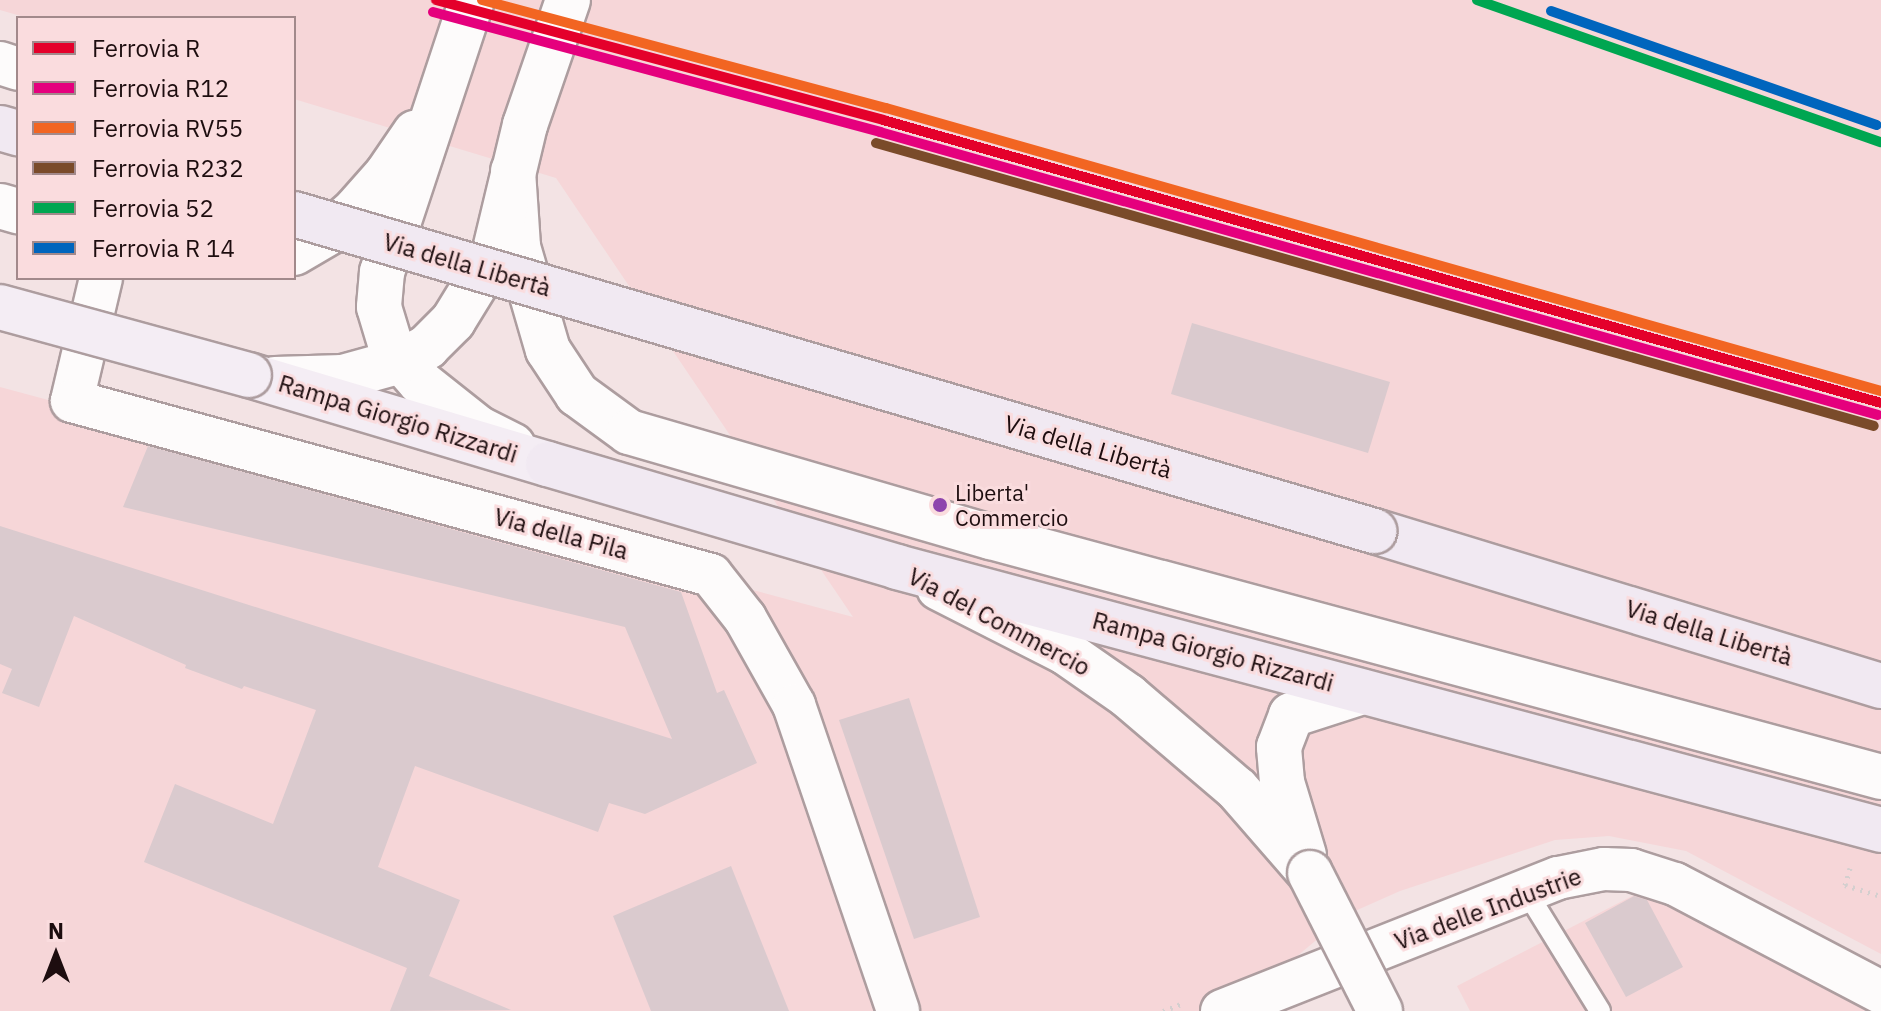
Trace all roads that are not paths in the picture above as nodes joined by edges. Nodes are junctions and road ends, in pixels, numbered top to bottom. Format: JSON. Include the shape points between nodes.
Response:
{"nodes":[{"id":1,"x":472,"y":0,"type":"edge"},
{"id":2,"x":568,"y":0,"type":"edge"},
{"id":3,"x":437,"y":97,"type":"junction"},
{"id":4,"x":513,"y":171,"type":"junction"},
{"id":5,"x":296,"y":215,"type":"edge"},
{"id":6,"x":296,"y":252,"type":"edge"},
{"id":7,"x":101,"y":280,"type":"edge"},
{"id":8,"x":0,"y":307,"type":"edge"},
{"id":9,"x":401,"y":361,"type":"junction"},
{"id":10,"x":249,"y":375,"type":"junction"},
{"id":11,"x":548,"y":464,"type":"junction"},
{"id":12,"x":897,"y":567,"type":"junction"},
{"id":13,"x":1881,"y":686,"type":"edge"},
{"id":14,"x":1362,"y":692,"type":"junction"},
{"id":15,"x":1881,"y":777,"type":"edge"},
{"id":16,"x":1881,"y":830,"type":"edge"},
{"id":17,"x":1310,"y":873,"type":"junction"},
{"id":18,"x":1526,"y":891,"type":"junction"},
{"id":19,"x":1881,"y":992,"type":"edge"},
{"id":20,"x":898,"y":1011,"type":"edge"},
{"id":21,"x":1222,"y":1011,"type":"edge"},
{"id":22,"x":1380,"y":1011,"type":"edge"},
{"id":23,"x":1600,"y":1011,"type":"edge"}],
"edges":[{"from":1,"to":3,"type":"street"},
{"from":2,"to":4,"type":"street","name":"Rampa Giorgio Rizzardi"},
{"from":3,"to":6,"type":"street","via":[[374,190],[330,232]]},
{"from":3,"to":9,"type":"street","name":"Rampa Giorgio Rizzardi","via":[[378,292],[381,324]]},
{"from":4,"to":9,"type":"street","name":"Rampa Giorgio Rizzardi","via":[[494,254],[477,286],[442,334]]},
{"from":4,"to":15,"type":"street","via":[[518,247],[548,350],[577,394],[629,432],[991,537]]},
{"from":5,"to":13,"type":"highway","name":"Via della Libertà","bridge":true,"via":[[1374,531]]},
{"from":7,"to":20,"type":"street","name":"Via della Pila","via":[[72,401],[711,575],[745,618],[794,705]]},
{"from":8,"to":10,"type":"main road","name":"Rampa Giorgio Rizzardi","bridge":true},
{"from":9,"to":10,"type":"street","name":"Rampa Giorgio Rizzardi","via":[[343,377],[283,380]]},
{"from":9,"to":11,"type":"street","name":"Rampa Giorgio Rizzardi","via":[[437,398],[478,428]]},
{"from":10,"to":11,"type":"main road","name":"Rampa Giorgio Rizzardi"},
{"from":11,"to":12,"type":"highway","name":"Rampa Giorgio Rizzardi"},
{"from":12,"to":14,"type":"highway","name":"Rampa Giorgio Rizzardi"},
{"from":12,"to":17,"type":"street","name":"Via del Commercio","via":[[1065,652],[1128,696],[1237,789]]},
{"from":14,"to":16,"type":"highway","name":"Rampa Giorgio Rizzardi"},
{"from":14,"to":17,"type":"street","name":"Via del Commercio","via":[[1291,715],[1279,747],[1282,782]]},
{"from":17,"to":22,"type":"street","name":"Via del Commercio","bridge":true},
{"from":18,"to":19,"type":"street","name":"Via delle Industrie","via":[[1580,873],[1631,870],[1675,884]]},
{"from":18,"to":21,"type":"street","name":"Via delle Industrie"},
{"from":18,"to":23,"type":"lane"}]}
